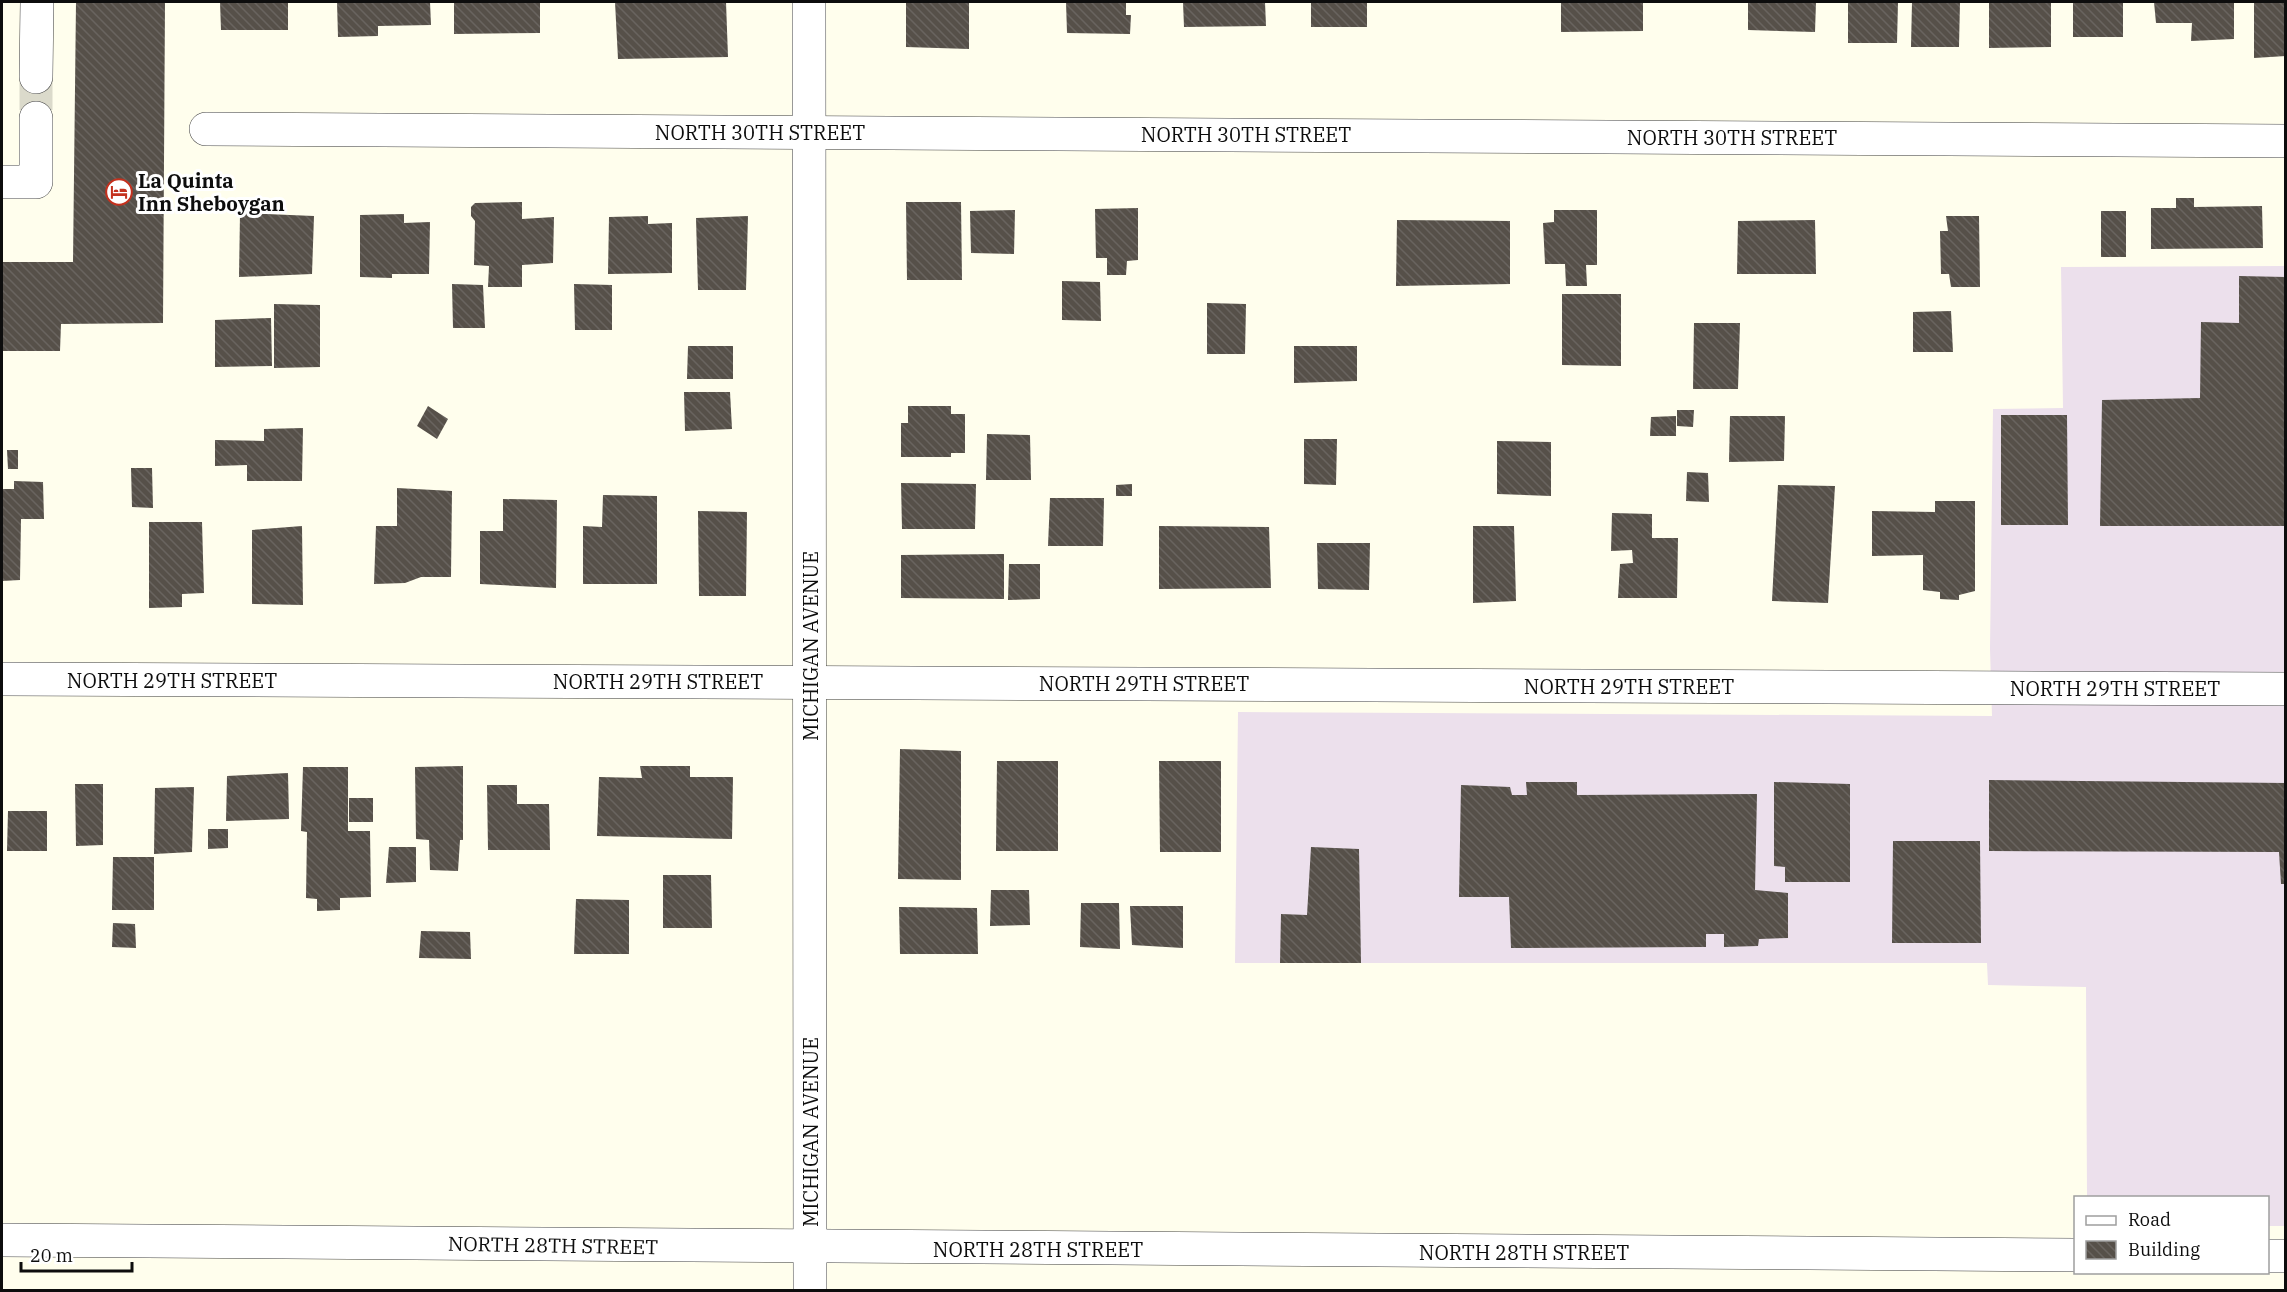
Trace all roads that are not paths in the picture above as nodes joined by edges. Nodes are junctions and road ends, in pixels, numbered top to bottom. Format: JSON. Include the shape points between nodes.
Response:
{"nodes":[{"id":1,"x":37,"y":2,"type":"edge"},
{"id":2,"x":809,"y":2,"type":"edge"},
{"id":3,"x":36,"y":77,"type":"tunnel mouth"},
{"id":4,"x":36,"y":118,"type":"tunnel mouth"},
{"id":5,"x":206,"y":129,"type":"dead end"},
{"id":6,"x":809,"y":132,"type":"junction"},
{"id":7,"x":2286,"y":141,"type":"edge"},
{"id":8,"x":2,"y":182,"type":"edge"},
{"id":9,"x":2,"y":679,"type":"edge"},
{"id":10,"x":810,"y":682,"type":"junction"},
{"id":11,"x":2286,"y":689,"type":"edge"},
{"id":12,"x":2,"y":1240,"type":"edge"},
{"id":13,"x":810,"y":1248,"type":"junction"},
{"id":14,"x":2074,"y":1255,"type":"edge"},
{"id":15,"x":2269,"y":1256,"type":"edge"},
{"id":16,"x":2286,"y":1256,"type":"edge"},
{"id":17,"x":810,"y":1290,"type":"edge"}],
"edges":[{"from":1,"to":3,"type":"street"},
{"from":2,"to":6,"type":"street","name":"MICHIGAN AVENUE"},
{"from":4,"to":8,"type":"street","via":[[36,182]]},
{"from":5,"to":6,"type":"street","name":"NORTH 30TH STREET"},
{"from":6,"to":7,"type":"street","name":"NORTH 30TH STREET"},
{"from":6,"to":10,"type":"street","name":"MICHIGAN AVENUE"},
{"from":9,"to":10,"type":"street","name":"NORTH 29TH STREET"},
{"from":10,"to":11,"type":"street","name":"NORTH 29TH STREET"},
{"from":10,"to":13,"type":"street","name":"MICHIGAN AVENUE"},
{"from":12,"to":13,"type":"street","name":"NORTH 28TH STREET"},
{"from":13,"to":14,"type":"street","name":"NORTH 28TH STREET"},
{"from":13,"to":17,"type":"street","name":"MICHIGAN AVENUE"},
{"from":15,"to":16,"type":"street"}]}
